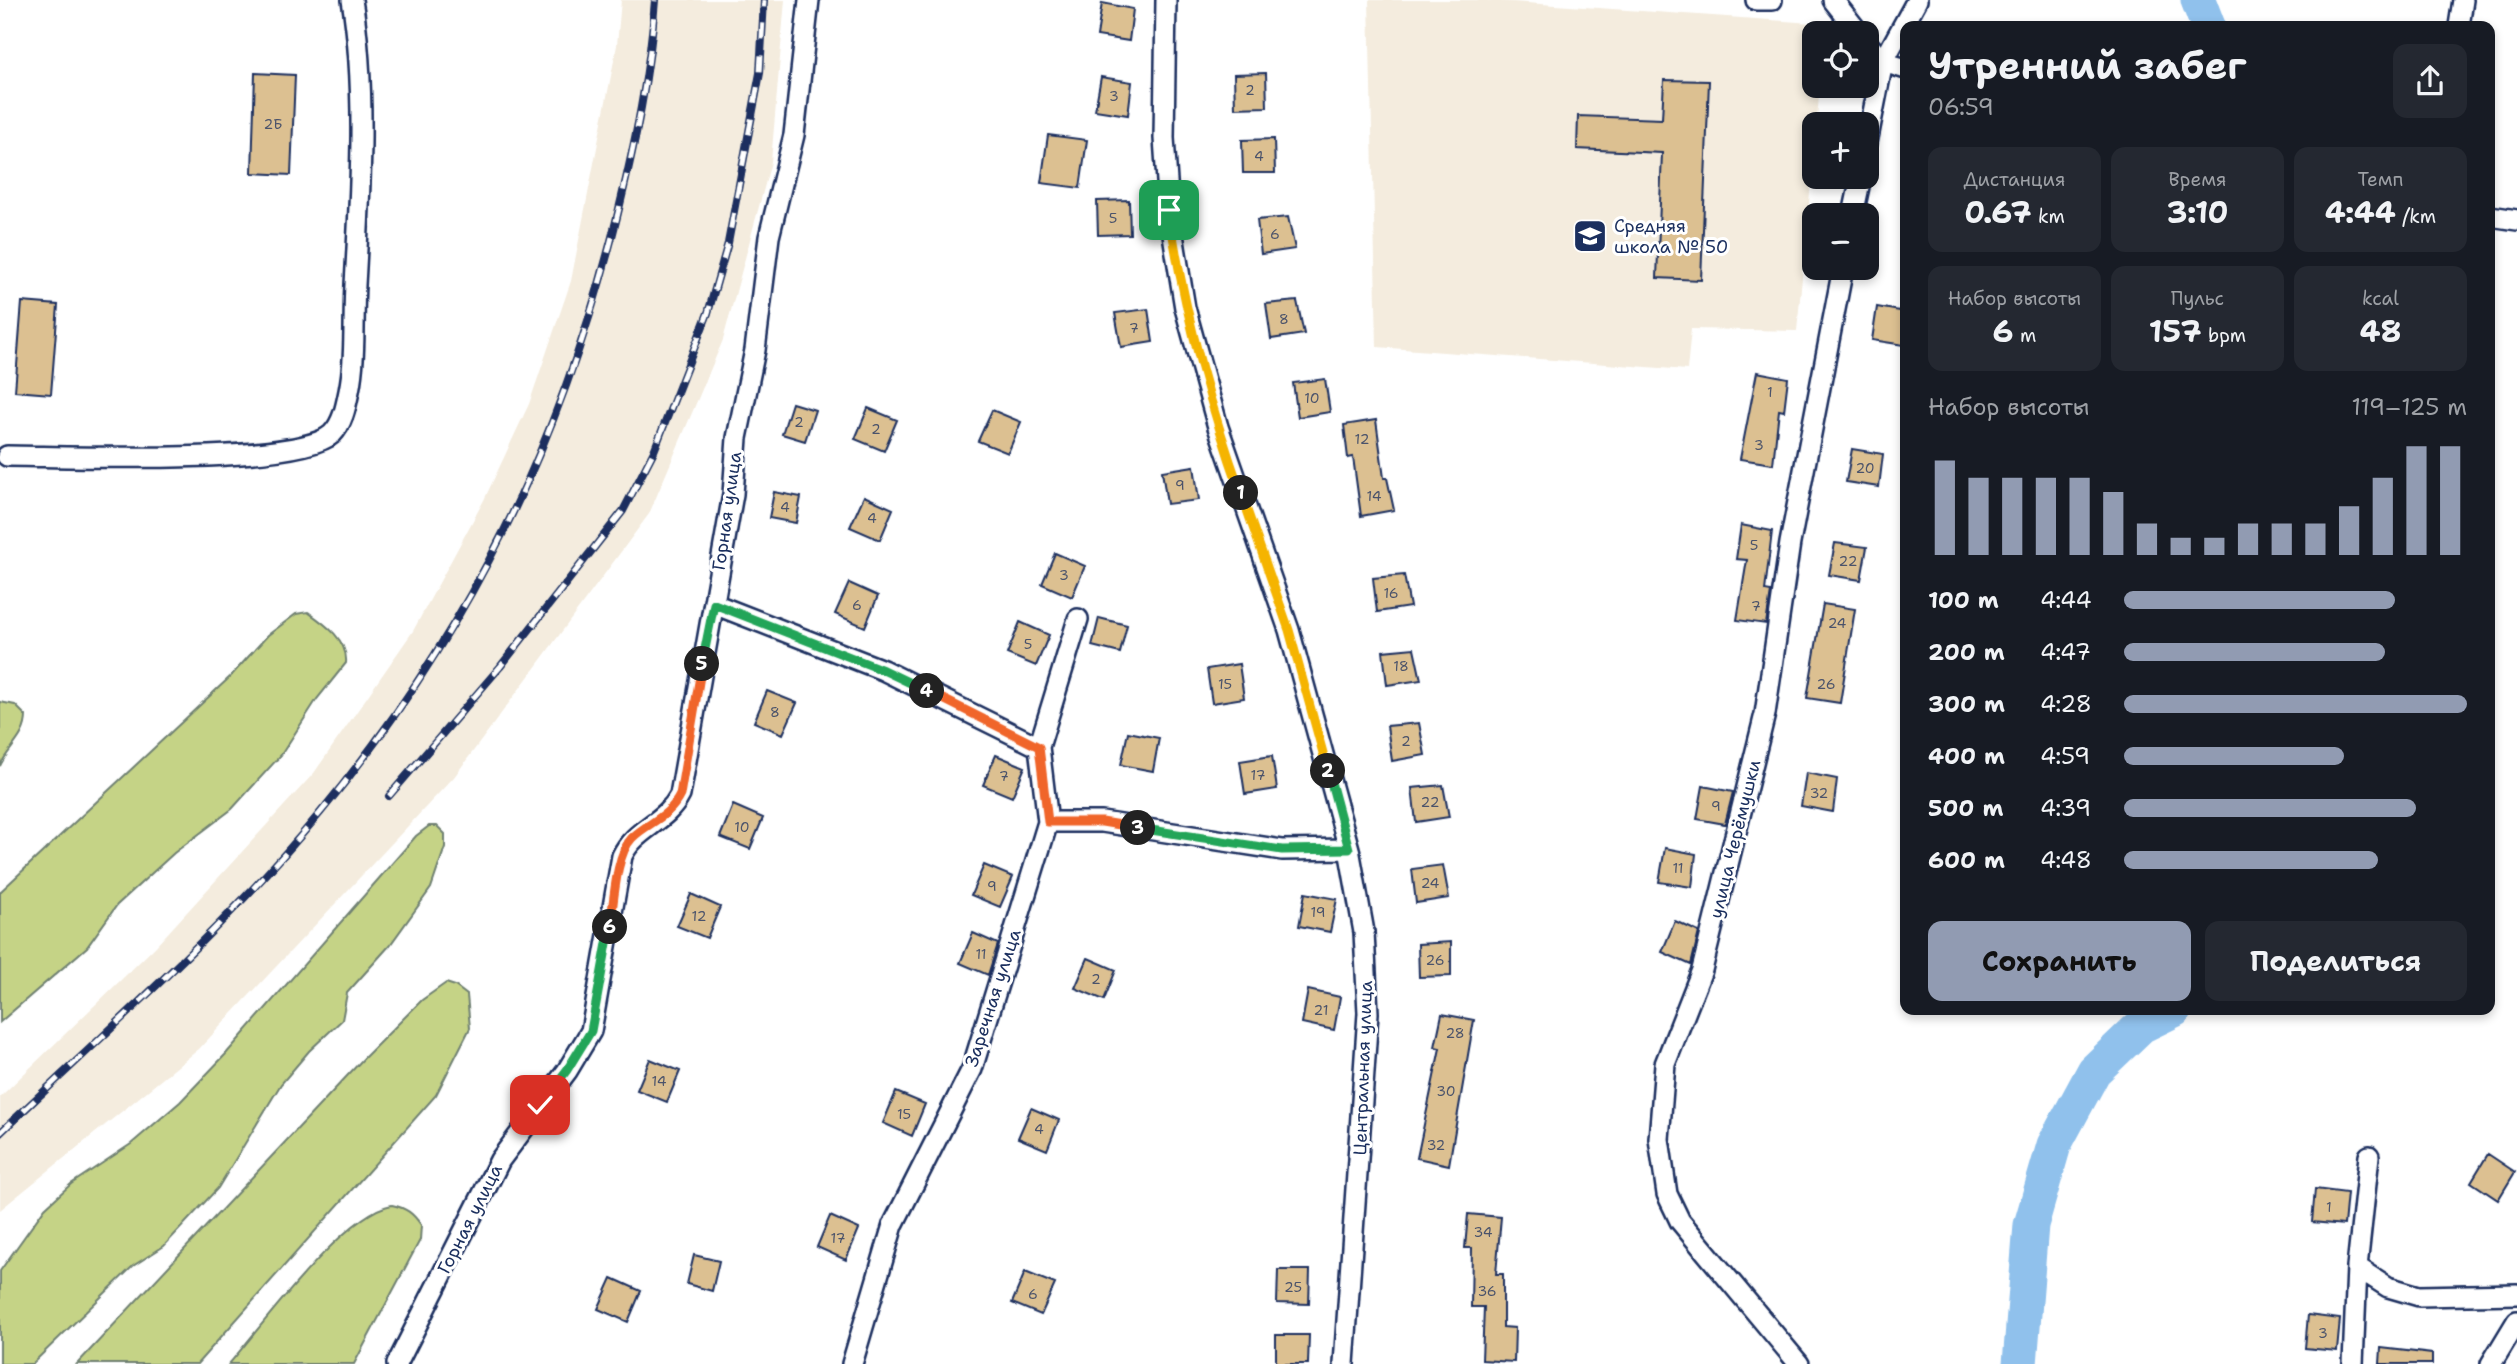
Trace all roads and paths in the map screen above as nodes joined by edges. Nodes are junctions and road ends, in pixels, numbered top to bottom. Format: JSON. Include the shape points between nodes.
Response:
{"nodes":[{"id":1,"x":352,"y":0,"type":"edge"},
{"id":2,"x":809,"y":0,"type":"edge"},
{"id":3,"x":1167,"y":0,"type":"edge"},
{"id":4,"x":1756,"y":0,"type":"edge"},
{"id":5,"x":1772,"y":0,"type":"edge"},
{"id":6,"x":1833,"y":0,"type":"edge"},
{"id":7,"x":1917,"y":0,"type":"edge"},
{"id":8,"x":2463,"y":0,"type":"edge"},
{"id":9,"x":1850,"y":21,"type":"edge"},
{"id":10,"x":1905,"y":21,"type":"edge"},
{"id":11,"x":2460,"y":21,"type":"edge"},
{"id":12,"x":1900,"y":31,"type":"edge"},
{"id":13,"x":1879,"y":57,"type":"edge"},
{"id":14,"x":1883,"y":62,"type":"junction"},
{"id":15,"x":1900,"y":67,"type":"edge"},
{"id":16,"x":1873,"y":112,"type":"edge"},
{"id":17,"x":2495,"y":217,"type":"edge"},
{"id":18,"x":2517,"y":220,"type":"edge"},
{"id":19,"x":1841,"y":280,"type":"edge"},
{"id":20,"x":7,"y":456,"type":"dead end"},
{"id":21,"x":714,"y":604,"type":"junction"},
{"id":22,"x":1078,"y":619,"type":"dead end"},
{"id":23,"x":1039,"y":747,"type":"junction"},
{"id":24,"x":1048,"y":822,"type":"junction"},
{"id":25,"x":1349,"y":849,"type":"junction"},
{"id":26,"x":2369,"y":1156,"type":"dead end"},
{"id":27,"x":2357,"y":1268,"type":"junction"},
{"id":28,"x":2517,"y":1294,"type":"edge"},
{"id":29,"x":2517,"y":1321,"type":"edge"},
{"id":30,"x":397,"y":1364,"type":"edge"},
{"id":31,"x":852,"y":1364,"type":"edge"},
{"id":32,"x":1344,"y":1364,"type":"edge"},
{"id":33,"x":1799,"y":1364,"type":"edge"},
{"id":34,"x":2354,"y":1364,"type":"edge"},
{"id":35,"x":2491,"y":1364,"type":"edge"}],
"edges":[{"from":1,"to":20,"type":"street","via":[[359,66],[358,224],[350,388],[343,418],[331,435],[293,449],[194,457]]},
{"from":2,"to":21,"type":"street","name":"Горная улица","via":[[796,122],[769,237],[766,284],[737,438],[733,494]]},
{"from":3,"to":25,"type":"street","name":"Центральная улица","via":[[1164,138],[1182,295],[1218,427],[1289,630]]},
{"from":4,"to":5,"type":"street"},
{"from":6,"to":9,"type":"street"},
{"from":7,"to":10,"type":"street"},
{"from":8,"to":11,"type":"street"},
{"from":12,"to":14,"type":"street"},
{"from":13,"to":14,"type":"street"},
{"from":14,"to":15,"type":"street"},
{"from":14,"to":16,"type":"street"},
{"from":17,"to":18,"type":"street"},
{"from":19,"to":33,"type":"street","name":"улица Черёмушки","via":[[1790,543],[1765,714],[1702,970],[1665,1064],[1659,1139],[1667,1194],[1680,1221]]},
{"from":21,"to":23,"type":"street","via":[[883,670]]},
{"from":21,"to":30,"type":"street","name":"Горная улица","via":[[680,795],[674,807],[629,841],[622,856],[591,1031],[494,1170]]},
{"from":22,"to":23,"type":"street","name":"Заречная улица"},
{"from":23,"to":24,"type":"street","name":"Заречная улица"},
{"from":24,"to":25,"type":"street","via":[[1102,822],[1282,850]]},
{"from":24,"to":31,"type":"street","name":"Заречная улица","via":[[972,1069],[893,1225]]},
{"from":25,"to":32,"type":"street","name":"Центральная улица","via":[[1364,932],[1368,1013]]},
{"from":26,"to":27,"type":"street"},
{"from":27,"to":28,"type":"street","via":[[2388,1287],[2419,1296]]},
{"from":27,"to":34,"type":"street"},
{"from":29,"to":35,"type":"street"}]}
